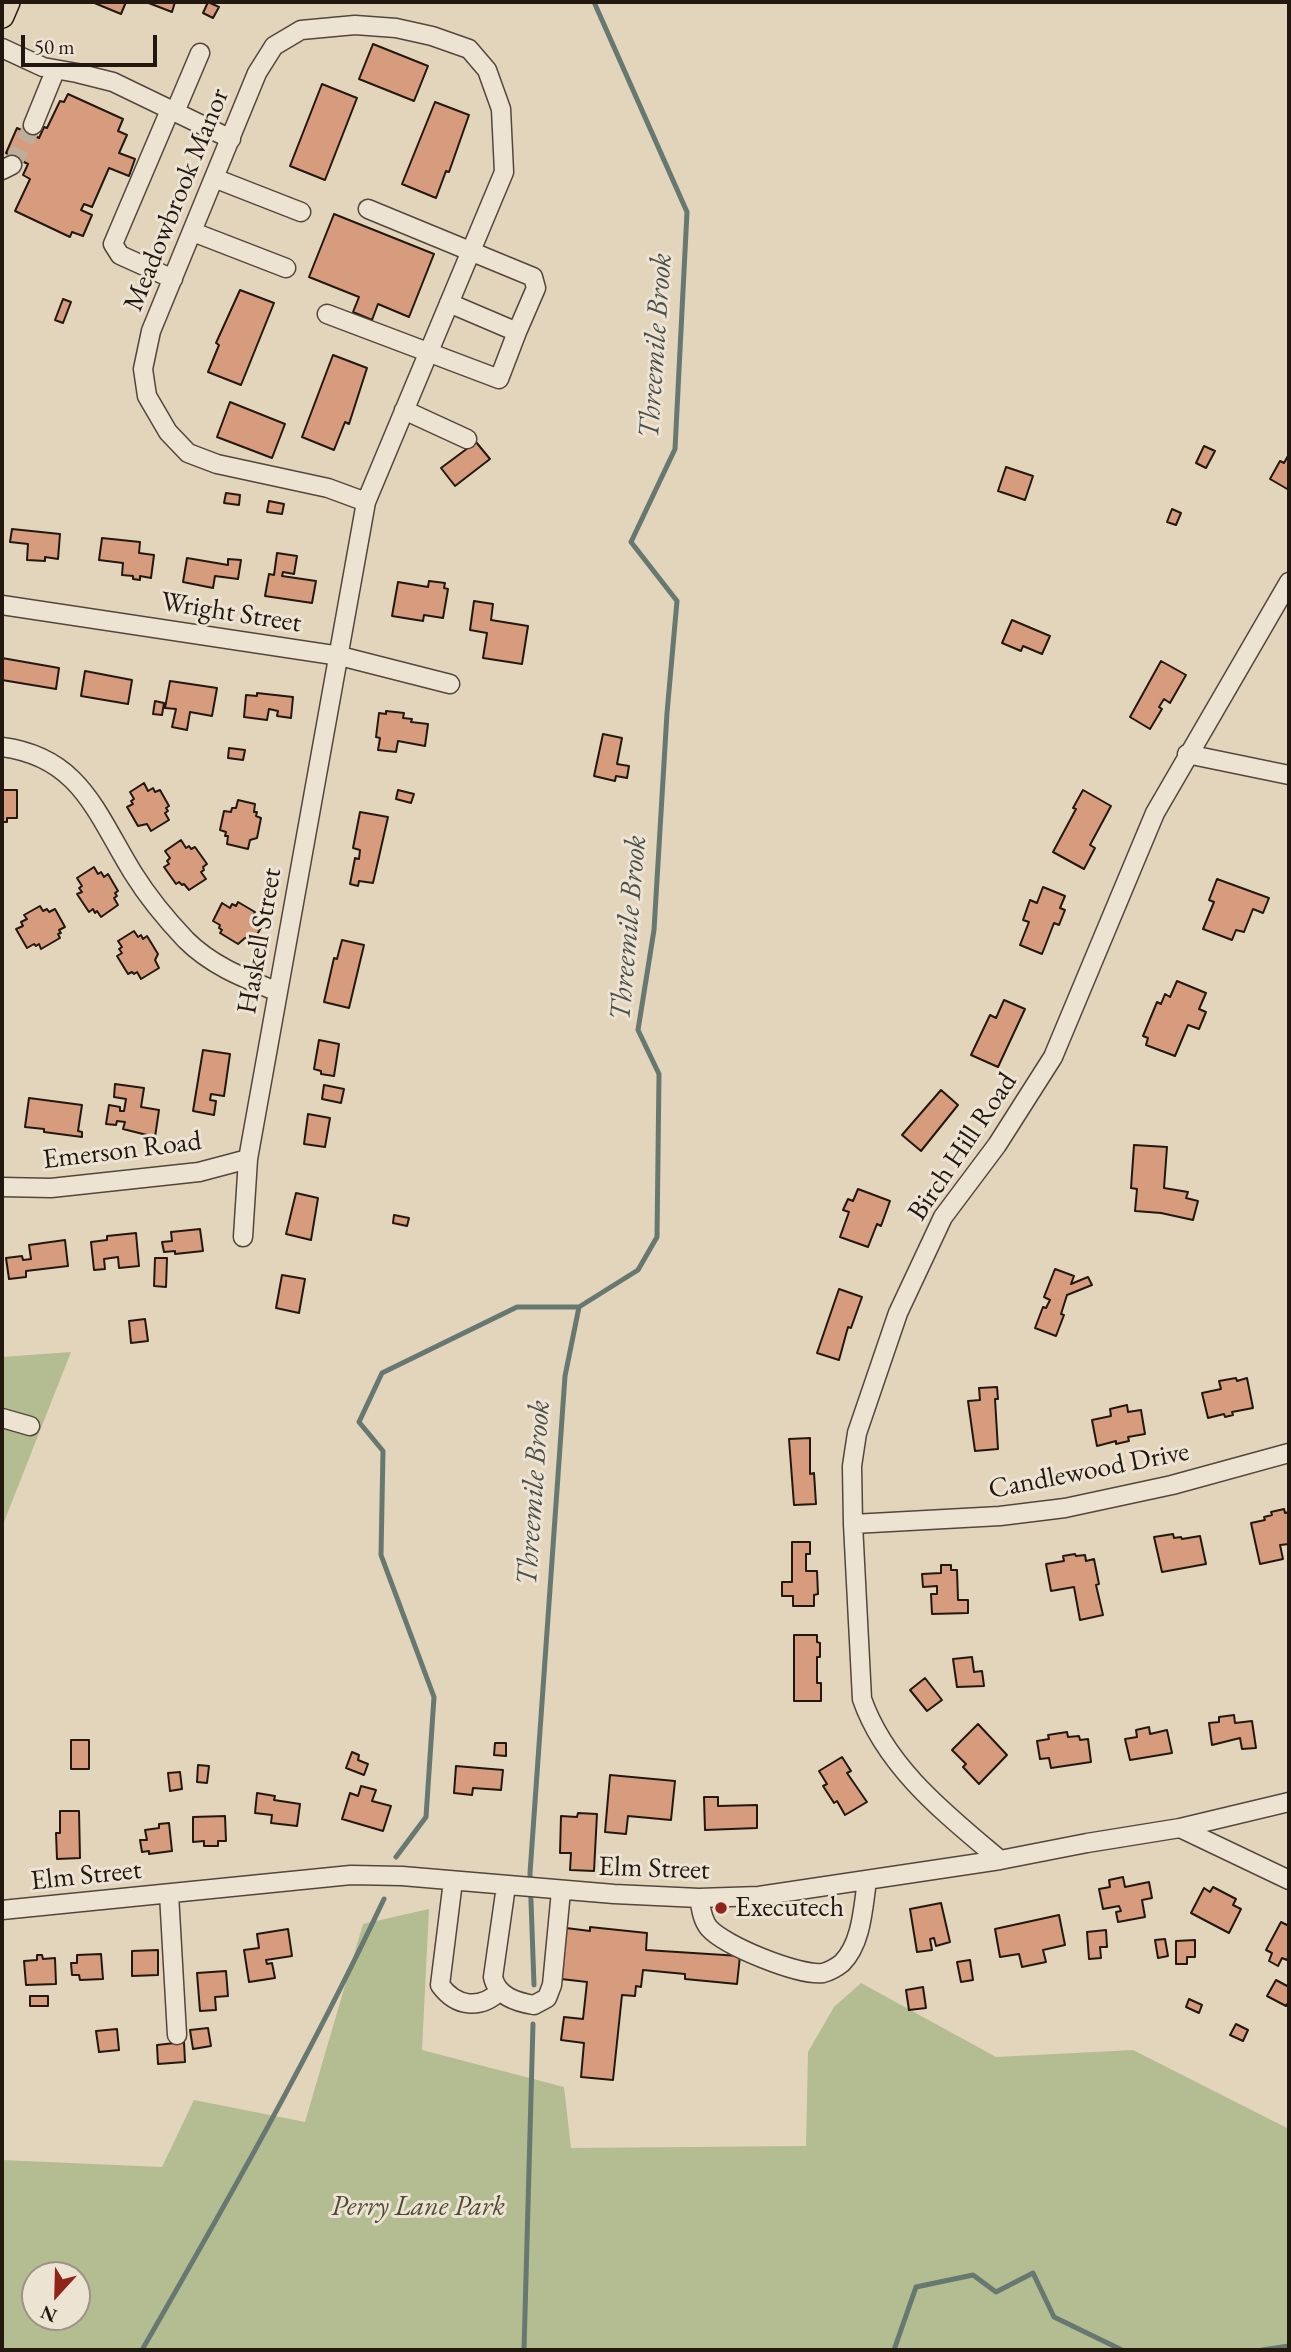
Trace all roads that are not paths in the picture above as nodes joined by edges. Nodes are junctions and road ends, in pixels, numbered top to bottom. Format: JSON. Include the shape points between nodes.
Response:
{"nodes":[{"id":1,"x":8,"y":2,"type":"edge"},
{"id":2,"x":2,"y":16,"type":"edge"},
{"id":3,"x":2,"y":48,"type":"edge"},
{"id":4,"x":200,"y":53,"type":"dead end"},
{"id":5,"x":55,"y":71,"type":"junction"},
{"id":6,"x":173,"y":111,"type":"junction"},
{"id":7,"x":33,"y":125,"type":"tunnel mouth"},
{"id":8,"x":230,"y":139,"type":"junction"},
{"id":9,"x":214,"y":178,"type":"junction"},
{"id":10,"x":368,"y":209,"type":"dead end"},
{"id":11,"x":301,"y":212,"type":"dead end"},
{"id":12,"x":193,"y":232,"type":"junction"},
{"id":13,"x":471,"y":250,"type":"junction"},
{"id":14,"x":285,"y":268,"type":"dead end"},
{"id":15,"x":173,"y":279,"type":"junction"},
{"id":16,"x":449,"y":303,"type":"junction"},
{"id":17,"x":327,"y":314,"type":"dead end"},
{"id":18,"x":517,"y":332,"type":"junction"},
{"id":19,"x":428,"y":353,"type":"junction"},
{"id":20,"x":404,"y":410,"type":"junction"},
{"id":21,"x":467,"y":439,"type":"dead end"},
{"id":22,"x":366,"y":502,"type":"junction"},
{"id":23,"x":1289,"y":582,"type":"edge"},
{"id":24,"x":2,"y":605,"type":"edge"},
{"id":25,"x":340,"y":656,"type":"junction"},
{"id":26,"x":450,"y":684,"type":"dead end"},
{"id":27,"x":2,"y":747,"type":"edge"},
{"id":28,"x":1187,"y":754,"type":"junction"},
{"id":29,"x":1289,"y":775,"type":"edge"},
{"id":30,"x":278,"y":992,"type":"junction"},
{"id":31,"x":248,"y":1158,"type":"junction"},
{"id":32,"x":2,"y":1186,"type":"edge"},
{"id":33,"x":243,"y":1237,"type":"dead end"},
{"id":34,"x":2,"y":1418,"type":"edge"},
{"id":35,"x":30,"y":1426,"type":"dead end"},
{"id":36,"x":1289,"y":1453,"type":"edge"},
{"id":37,"x":853,"y":1524,"type":"junction"},
{"id":38,"x":1289,"y":1802,"type":"edge"},
{"id":39,"x":1180,"y":1828,"type":"junction"},
{"id":40,"x":1000,"y":1860,"type":"junction"},
{"id":41,"x":1289,"y":1880,"type":"edge"},
{"id":42,"x":453,"y":1881,"type":"junction"},
{"id":43,"x":867,"y":1881,"type":"junction"},
{"id":44,"x":523,"y":1888,"type":"junction"},
{"id":45,"x":561,"y":1891,"type":"junction"},
{"id":46,"x":169,"y":1894,"type":"junction"},
{"id":47,"x":699,"y":1898,"type":"junction"},
{"id":48,"x":2,"y":1910,"type":"edge"},
{"id":49,"x":500,"y":1991,"type":"junction"},
{"id":50,"x":177,"y":2035,"type":"dead end"}],
"edges":[{"from":1,"to":2,"type":"main road"},
{"from":3,"to":5,"type":"street"},
{"from":4,"to":6,"type":"street"},
{"from":5,"to":6,"type":"street","via":[[113,82]]},
{"from":5,"to":7,"type":"street"},
{"from":6,"to":8,"type":"street"},
{"from":6,"to":15,"type":"street","via":[[113,244],[120,255]]},
{"from":8,"to":9,"type":"street","name":"Meadowbrook Manor"},
{"from":8,"to":13,"type":"street","name":"Meadowbrook Manor","via":[[257,72],[274,46],[300,30],[355,25],[396,28],[469,49],[487,70],[501,109],[504,172]]},
{"from":9,"to":11,"type":"street"},
{"from":9,"to":12,"type":"street","name":"Meadowbrook Manor"},
{"from":10,"to":13,"type":"street"},
{"from":12,"to":14,"type":"street"},
{"from":12,"to":15,"type":"street","name":"Meadowbrook Manor"},
{"from":13,"to":16,"type":"street","name":"Meadowbrook Manor"},
{"from":13,"to":18,"type":"street","via":[[533,277],[536,288]]},
{"from":15,"to":22,"type":"street","name":"Meadowbrook Manor","via":[[151,331],[142,369],[147,396],[168,432],[188,453],[217,464],[328,488]]},
{"from":16,"to":18,"type":"street"},
{"from":16,"to":19,"type":"street","name":"Meadowbrook Manor"},
{"from":17,"to":19,"type":"street"},
{"from":18,"to":19,"type":"street","via":[[499,379]]},
{"from":19,"to":20,"type":"street","name":"Meadowbrook Manor"},
{"from":20,"to":21,"type":"street"},
{"from":20,"to":22,"type":"street","name":"Meadowbrook Manor"},
{"from":22,"to":25,"type":"street","name":"Meadowbrook Manor"},
{"from":23,"to":28,"type":"street","name":"Birch Hill Road"},
{"from":24,"to":25,"type":"street","name":"Wright Street"},
{"from":25,"to":26,"type":"street","name":"Wright Street"},
{"from":25,"to":30,"type":"street","name":"Haskell Street"},
{"from":27,"to":30,"type":"street","via":[[37,754],[63,770],[84,794],[154,903],[187,940],[216,964]]},
{"from":28,"to":29,"type":"street"},
{"from":28,"to":37,"type":"street","name":"Birch Hill Road","via":[[1155,813],[1053,1058],[943,1217],[917,1269],[857,1433],[852,1466]]},
{"from":30,"to":31,"type":"street","name":"Haskell Street"},
{"from":31,"to":32,"type":"street","name":"Emerson Road","via":[[199,1172],[51,1188]]},
{"from":31,"to":33,"type":"street","name":"Haskell Street"},
{"from":34,"to":35,"type":"street"},
{"from":36,"to":37,"type":"street","name":"Candlewood Drive","via":[[1065,1508]]},
{"from":37,"to":40,"type":"street","name":"Birch Hill Road","via":[[862,1699],[869,1718],[914,1782]]},
{"from":38,"to":39,"type":"street","name":"Elm Street"},
{"from":39,"to":40,"type":"street","name":"Elm Street"},
{"from":39,"to":41,"type":"street"},
{"from":40,"to":43,"type":"street","name":"Elm Street"},
{"from":42,"to":44,"type":"street","name":"Elm Street"},
{"from":42,"to":46,"type":"street","name":"Elm Street","via":[[351,1875]]},
{"from":42,"to":49,"type":"street","via":[[440,1985],[454,2000],[466,2004],[491,2000]]},
{"from":43,"to":47,"type":"street","name":"Elm Street","via":[[759,1896]]},
{"from":43,"to":47,"type":"street","via":[[852,1948],[843,1962],[821,1973],[774,1964],[716,1935],[705,1921]]},
{"from":44,"to":45,"type":"street","name":"Elm Street"},
{"from":44,"to":49,"type":"street","via":[[492,1977]]},
{"from":45,"to":47,"type":"street","name":"Elm Street"},
{"from":45,"to":49,"type":"street","via":[[547,1998],[534,2005],[520,2003]]},
{"from":46,"to":48,"type":"street","name":"Elm Street"},
{"from":46,"to":50,"type":"street"}]}
